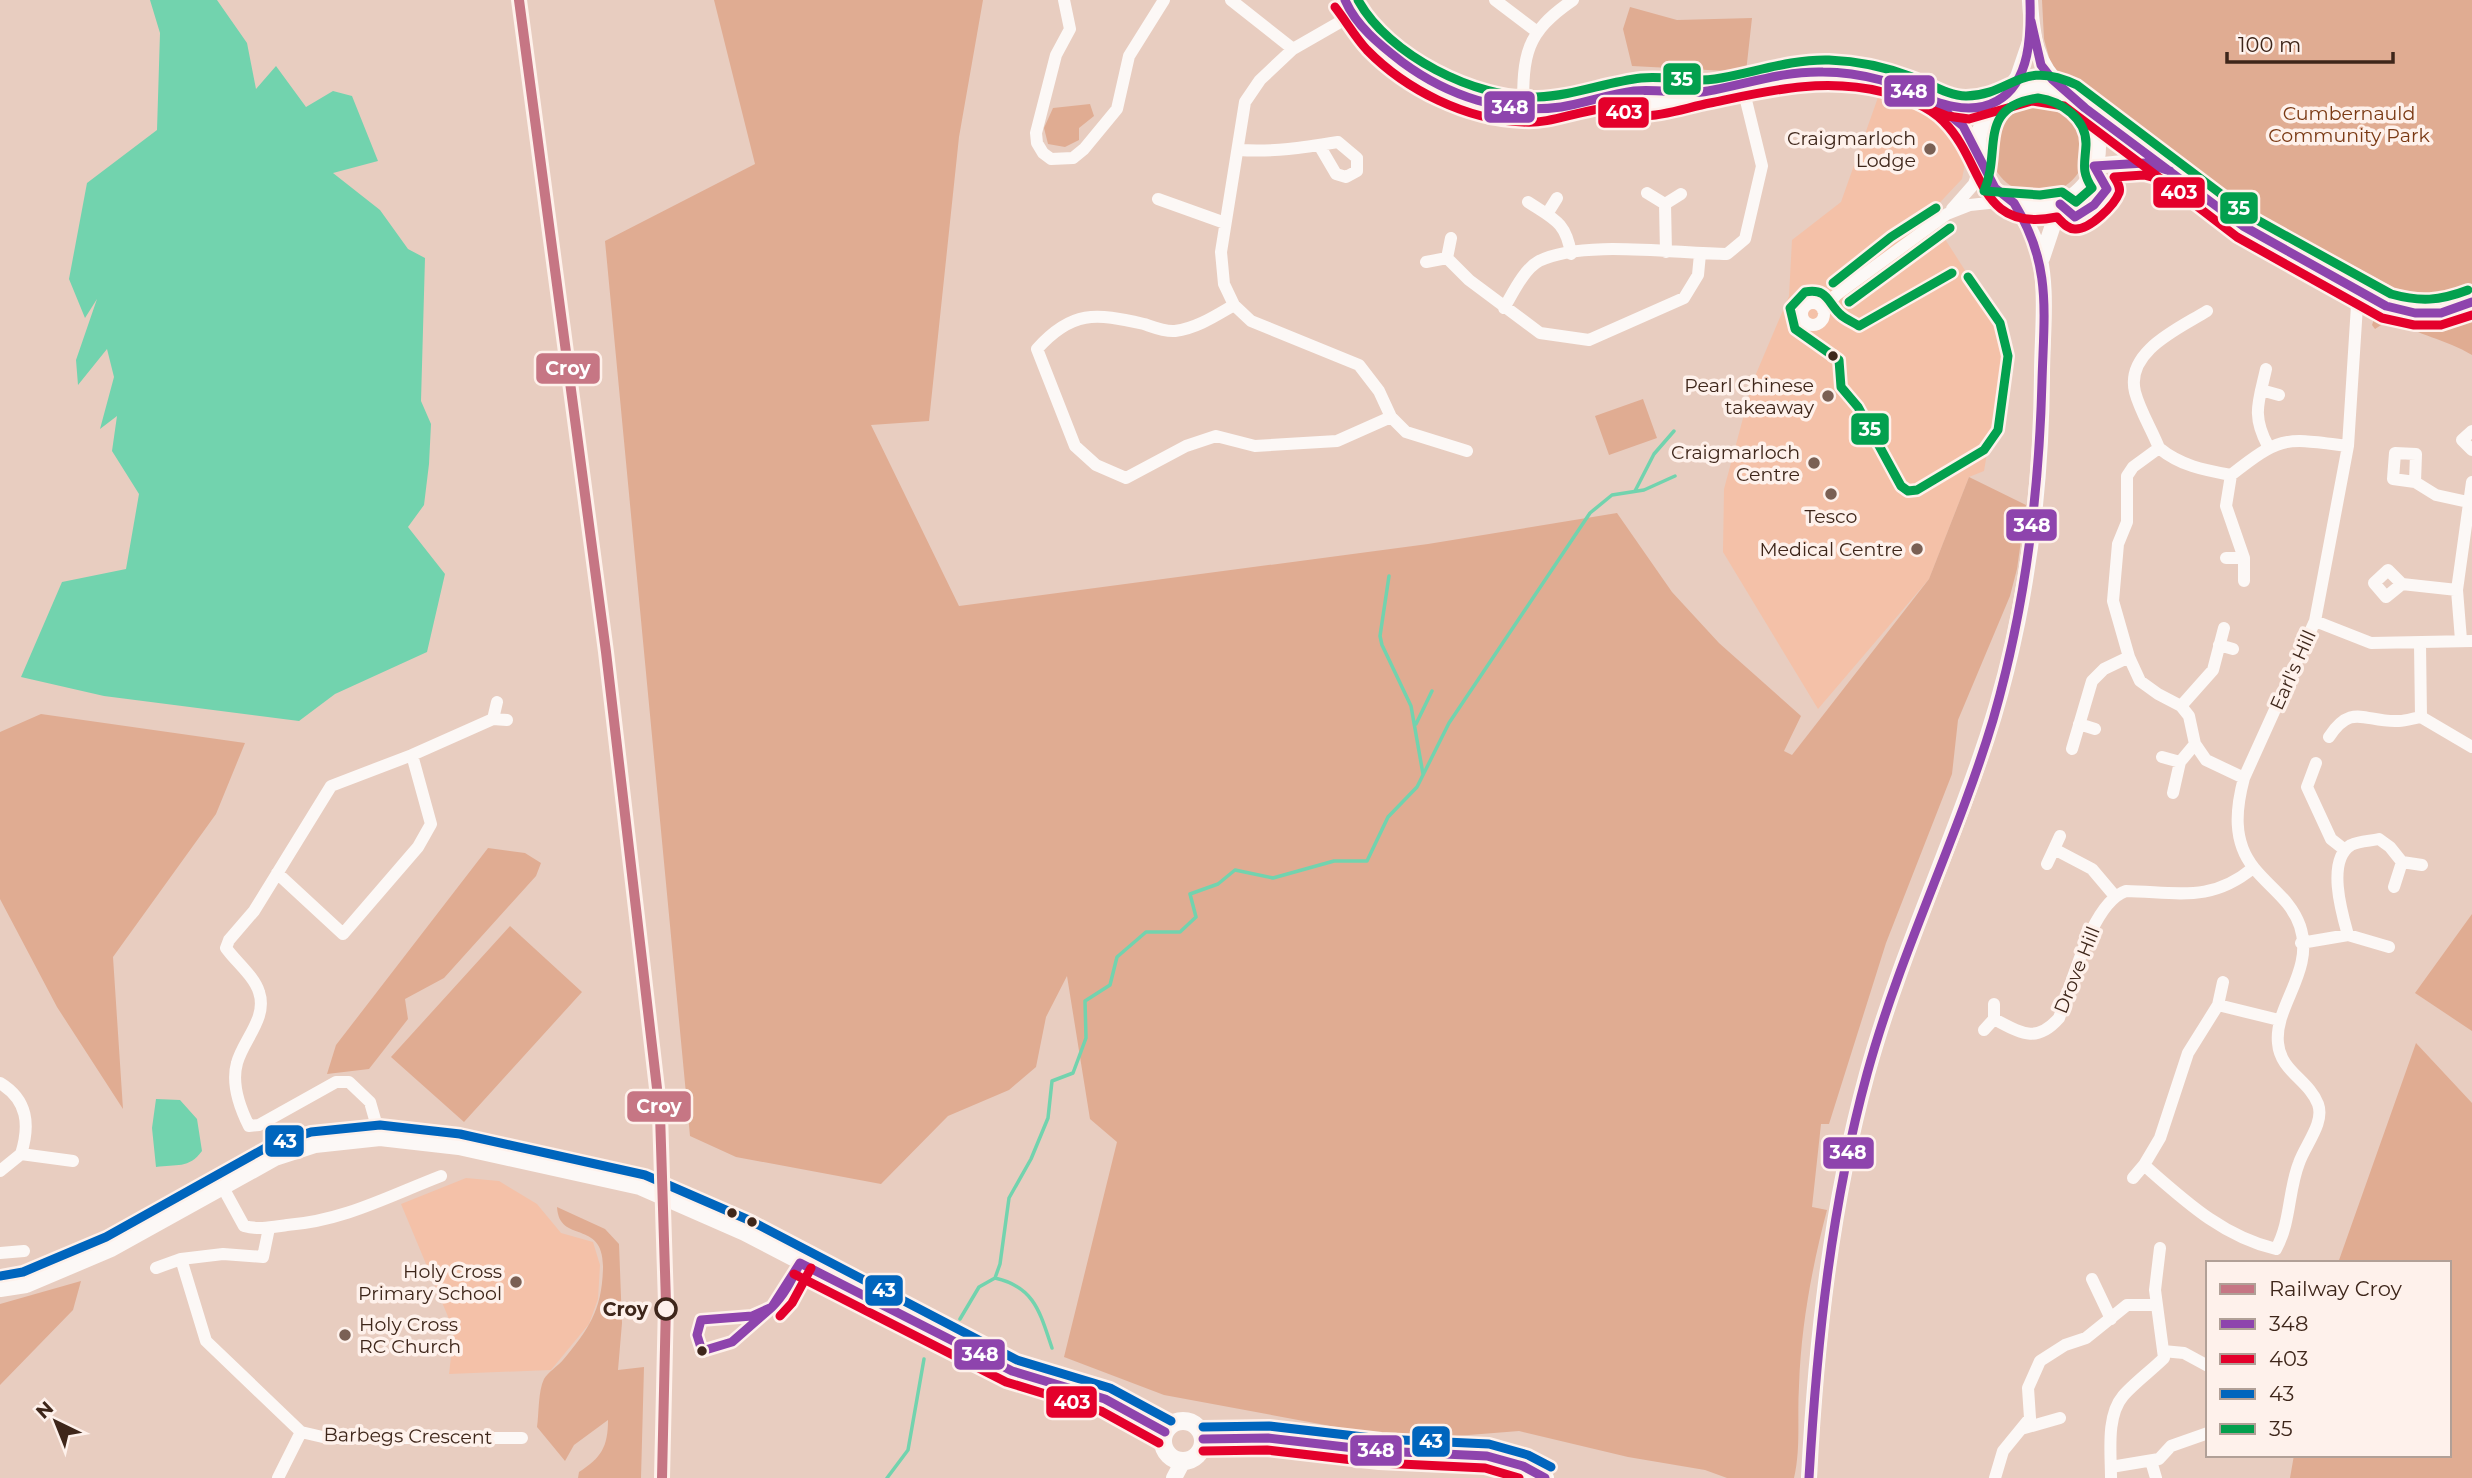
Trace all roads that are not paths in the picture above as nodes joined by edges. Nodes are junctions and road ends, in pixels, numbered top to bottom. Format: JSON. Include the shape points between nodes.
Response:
{"nodes":[{"id":1,"x":1064,"y":0,"type":"edge"},
{"id":2,"x":1164,"y":0,"type":"edge"},
{"id":3,"x":1231,"y":0,"type":"edge"},
{"id":4,"x":1495,"y":0,"type":"edge"},
{"id":5,"x":1573,"y":0,"type":"edge"},
{"id":6,"x":2030,"y":0,"type":"edge"},
{"id":7,"x":1349,"y":7,"type":"edge"},
{"id":8,"x":1536,"y":31,"type":"junction"},
{"id":9,"x":2032,"y":36,"type":"junction"},
{"id":10,"x":1293,"y":49,"type":"junction"},
{"id":11,"x":1742,"y":84,"type":"junction"},
{"id":12,"x":2070,"y":95,"type":"junction"},
{"id":13,"x":2001,"y":99,"type":"junction"},
{"id":14,"x":1936,"y":101,"type":"junction"},
{"id":15,"x":2085,"y":108,"type":"junction"},
{"id":16,"x":1523,"y":110,"type":"junction"},
{"id":17,"x":1319,"y":145,"type":"dead end"},
{"id":18,"x":1238,"y":150,"type":"junction"},
{"id":19,"x":1980,"y":157,"type":"junction"},
{"id":20,"x":2094,"y":166,"type":"junction"},
{"id":21,"x":2168,"y":169,"type":"junction"},
{"id":22,"x":1647,"y":193,"type":"dead end"},
{"id":23,"x":1681,"y":194,"type":"dead end"},
{"id":24,"x":1557,"y":198,"type":"dead end"},
{"id":25,"x":1158,"y":199,"type":"dead end"},
{"id":26,"x":1528,"y":202,"type":"dead end"},
{"id":27,"x":2010,"y":202,"type":"junction"},
{"id":28,"x":1665,"y":204,"type":"junction"},
{"id":29,"x":2060,"y":204,"type":"junction"},
{"id":30,"x":1547,"y":214,"type":"junction"},
{"id":31,"x":1947,"y":214,"type":"junction"},
{"id":32,"x":1226,"y":223,"type":"junction"},
{"id":33,"x":1451,"y":238,"type":"dead end"},
{"id":34,"x":1666,"y":252,"type":"junction"},
{"id":35,"x":1571,"y":254,"type":"junction"},
{"id":36,"x":1700,"y":254,"type":"junction"},
{"id":37,"x":1447,"y":258,"type":"junction"},
{"id":38,"x":1426,"y":261,"type":"dead end"},
{"id":39,"x":2041,"y":264,"type":"junction"},
{"id":40,"x":2358,"y":290,"type":"junction"},
{"id":41,"x":2472,"y":302,"type":"edge"},
{"id":42,"x":1234,"y":305,"type":"junction"},
{"id":43,"x":1504,"y":308,"type":"junction"},
{"id":44,"x":1824,"y":310,"type":"dead end"},
{"id":45,"x":2207,"y":311,"type":"dead end"},
{"id":46,"x":2266,"y":369,"type":"dead end"},
{"id":47,"x":2261,"y":390,"type":"junction"},
{"id":48,"x":2278,"y":395,"type":"dead end"},
{"id":49,"x":1391,"y":417,"type":"junction"},
{"id":50,"x":2472,"y":430,"type":"edge"},
{"id":51,"x":2268,"y":446,"type":"junction"},
{"id":52,"x":2347,"y":446,"type":"junction"},
{"id":53,"x":2159,"y":448,"type":"junction"},
{"id":54,"x":2472,"y":450,"type":"edge"},
{"id":55,"x":1467,"y":451,"type":"dead end"},
{"id":56,"x":2231,"y":475,"type":"junction"},
{"id":57,"x":2415,"y":482,"type":"dead end"},
{"id":58,"x":2472,"y":482,"type":"edge"},
{"id":59,"x":2468,"y":502,"type":"junction"},
{"id":60,"x":2226,"y":558,"type":"dead end"},
{"id":61,"x":2244,"y":558,"type":"junction"},
{"id":62,"x":2466,"y":570,"type":"edge"},
{"id":63,"x":2244,"y":581,"type":"dead end"},
{"id":64,"x":2402,"y":584,"type":"dead end"},
{"id":65,"x":2457,"y":590,"type":"junction"},
{"id":66,"x":2315,"y":621,"type":"junction"},
{"id":67,"x":2224,"y":628,"type":"dead end"},
{"id":68,"x":2467,"y":640,"type":"edge"},
{"id":69,"x":2420,"y":644,"type":"junction"},
{"id":70,"x":2219,"y":645,"type":"junction"},
{"id":71,"x":2233,"y":649,"type":"dead end"},
{"id":72,"x":2129,"y":657,"type":"junction"},
{"id":73,"x":497,"y":702,"type":"dead end"},
{"id":74,"x":2181,"y":705,"type":"junction"},
{"id":75,"x":2421,"y":717,"type":"junction"},
{"id":76,"x":493,"y":719,"type":"junction"},
{"id":77,"x":507,"y":720,"type":"dead end"},
{"id":78,"x":2079,"y":724,"type":"junction"},
{"id":79,"x":2095,"y":729,"type":"dead end"},
{"id":80,"x":2329,"y":737,"type":"dead end"},
{"id":81,"x":2195,"y":744,"type":"junction"},
{"id":82,"x":2472,"y":747,"type":"edge"},
{"id":83,"x":2072,"y":749,"type":"dead end"},
{"id":84,"x":412,"y":755,"type":"junction"},
{"id":85,"x":2161,"y":757,"type":"dead end"},
{"id":86,"x":2180,"y":762,"type":"junction"},
{"id":87,"x":2316,"y":763,"type":"dead end"},
{"id":88,"x":2244,"y":778,"type":"junction"},
{"id":89,"x":2173,"y":793,"type":"dead end"},
{"id":90,"x":2060,"y":836,"type":"dead end"},
{"id":91,"x":2054,"y":849,"type":"junction"},
{"id":92,"x":2345,"y":850,"type":"junction"},
{"id":93,"x":2402,"y":862,"type":"junction"},
{"id":94,"x":2047,"y":864,"type":"dead end"},
{"id":95,"x":2422,"y":865,"type":"dead end"},
{"id":96,"x":2253,"y":868,"type":"junction"},
{"id":97,"x":277,"y":873,"type":"junction"},
{"id":98,"x":2394,"y":887,"type":"dead end"},
{"id":99,"x":2114,"y":895,"type":"junction"},
{"id":100,"x":2348,"y":935,"type":"junction"},
{"id":101,"x":2301,"y":943,"type":"junction"},
{"id":102,"x":2389,"y":947,"type":"dead end"},
{"id":103,"x":2223,"y":982,"type":"dead end"},
{"id":104,"x":1994,"y":1004,"type":"dead end"},
{"id":105,"x":2218,"y":1005,"type":"junction"},
{"id":106,"x":1994,"y":1019,"type":"junction"},
{"id":107,"x":2279,"y":1020,"type":"junction"},
{"id":108,"x":1984,"y":1030,"type":"dead end"},
{"id":109,"x":0,"y":1083,"type":"edge"},
{"id":110,"x":380,"y":1137,"type":"junction"},
{"id":111,"x":21,"y":1154,"type":"junction"},
{"id":112,"x":73,"y":1161,"type":"dead end"},
{"id":113,"x":2144,"y":1166,"type":"junction"},
{"id":114,"x":0,"y":1171,"type":"edge"},
{"id":115,"x":441,"y":1176,"type":"dead end"},
{"id":116,"x":2133,"y":1178,"type":"dead end"},
{"id":117,"x":221,"y":1184,"type":"junction"},
{"id":118,"x":269,"y":1228,"type":"junction"},
{"id":119,"x":2160,"y":1248,"type":"dead end"},
{"id":120,"x":2276,"y":1249,"type":"junction"},
{"id":121,"x":24,"y":1251,"type":"dead end"},
{"id":122,"x":0,"y":1253,"type":"edge"},
{"id":123,"x":181,"y":1259,"type":"junction"},
{"id":124,"x":2274,"y":1261,"type":"edge"},
{"id":125,"x":156,"y":1268,"type":"dead end"},
{"id":126,"x":2092,"y":1279,"type":"dead end"},
{"id":127,"x":0,"y":1288,"type":"edge"},
{"id":128,"x":2157,"y":1305,"type":"junction"},
{"id":129,"x":2111,"y":1319,"type":"junction"},
{"id":130,"x":2163,"y":1351,"type":"junction"},
{"id":131,"x":2206,"y":1365,"type":"edge"},
{"id":132,"x":2060,"y":1418,"type":"dead end"},
{"id":133,"x":2021,"y":1429,"type":"junction"},
{"id":134,"x":300,"y":1432,"type":"junction"},
{"id":135,"x":1164,"y":1432,"type":"junction"},
{"id":136,"x":2206,"y":1434,"type":"edge"},
{"id":137,"x":522,"y":1438,"type":"dead end"},
{"id":138,"x":1203,"y":1439,"type":"junction"},
{"id":139,"x":1183,"y":1461,"type":"junction"},
{"id":140,"x":2151,"y":1461,"type":"junction"},
{"id":141,"x":2111,"y":1473,"type":"edge"},
{"id":142,"x":278,"y":1478,"type":"edge"},
{"id":143,"x":1174,"y":1478,"type":"edge"},
{"id":144,"x":1545,"y":1478,"type":"edge"},
{"id":145,"x":1809,"y":1478,"type":"edge"},
{"id":146,"x":1995,"y":1478,"type":"edge"},
{"id":147,"x":2156,"y":1478,"type":"edge"}],
"edges":[{"from":1,"to":2,"type":"street","via":[[1070,29],[1056,55],[1036,133],[1043,153],[1062,160],[1084,149],[1117,109],[1129,56]]},
{"from":3,"to":10,"type":"street"},
{"from":4,"to":8,"type":"street"},
{"from":5,"to":8,"type":"street"},
{"from":6,"to":9,"type":"street"},
{"from":7,"to":10,"type":"street"},
{"from":7,"to":16,"type":"street","via":[[1376,41],[1442,89]]},
{"from":8,"to":16,"type":"street","via":[[1525,60]]},
{"from":9,"to":12,"type":"street","via":[[2041,65]]},
{"from":9,"to":13,"type":"street","via":[[2018,77]]},
{"from":10,"to":18,"type":"street","via":[[1260,80],[1245,102]]},
{"from":11,"to":14,"type":"street","via":[[1779,75],[1829,72],[1877,79]]},
{"from":11,"to":16,"type":"street","via":[[1642,104],[1602,96],[1561,107]]},
{"from":11,"to":36,"type":"street","via":[[1762,166],[1745,239],[1727,254]]},
{"from":12,"to":13,"type":"street","via":[[2052,87],[2032,86]]},
{"from":12,"to":15,"type":"street"},
{"from":13,"to":14,"type":"street","via":[[1970,108]]},
{"from":13,"to":19,"type":"street","via":[[1984,119]]},
{"from":14,"to":19,"type":"street","via":[[1962,124]]},
{"from":15,"to":20,"type":"street","via":[[2095,126]]},
{"from":15,"to":21,"type":"street"},
{"from":17,"to":18,"type":"street","via":[[1279,153]]},
{"from":18,"to":32,"type":"street"},
{"from":19,"to":27,"type":"street","via":[[1986,175]]},
{"from":19,"to":31,"type":"street","via":[[1974,184]]},
{"from":20,"to":21,"type":"street","via":[[2145,163]]},
{"from":20,"to":29,"type":"street","via":[[2084,183]]},
{"from":21,"to":40,"type":"street","via":[[2243,226]]},
{"from":22,"to":28,"type":"street"},
{"from":23,"to":28,"type":"street"},
{"from":24,"to":30,"type":"street"},
{"from":25,"to":32,"type":"street"},
{"from":26,"to":30,"type":"street"},
{"from":27,"to":29,"type":"street","via":[[2032,208]]},
{"from":27,"to":31,"type":"street","via":[[1970,205]]},
{"from":27,"to":39,"type":"street","via":[[2035,242]]},
{"from":28,"to":34,"type":"street"},
{"from":29,"to":39,"type":"street"},
{"from":30,"to":35,"type":"street","via":[[1568,234]]},
{"from":31,"to":44,"type":"street","via":[[1836,295]]},
{"from":32,"to":42,"type":"street","via":[[1220,252],[1224,284]]},
{"from":33,"to":37,"type":"street"},
{"from":34,"to":35,"type":"street","via":[[1619,249]]},
{"from":34,"to":36,"type":"street"},
{"from":35,"to":43,"type":"street","via":[[1539,261]]},
{"from":36,"to":43,"type":"street","via":[[1698,275],[1684,298],[1589,340],[1540,333]]},
{"from":37,"to":38,"type":"street"},
{"from":37,"to":43,"type":"street"},
{"from":39,"to":145,"type":"street","via":[[2041,458],[2023,595],[1977,769],[1918,916],[1866,1078],[1827,1269]]},
{"from":40,"to":41,"type":"street","via":[[2386,306],[2415,313],[2441,313]]},
{"from":40,"to":52,"type":"street","name":"Earl's Hill"},
{"from":42,"to":49,"type":"street","via":[[1251,321],[1359,365]]},
{"from":42,"to":49,"type":"street","via":[[1194,327],[1172,331],[1108,316],[1075,318],[1054,330],[1037,349],[1075,446],[1096,465],[1126,478],[1186,446],[1216,436],[1255,446],[1337,441]]},
{"from":45,"to":53,"type":"street","via":[[2159,340],[2136,371],[2135,390]]},
{"from":46,"to":47,"type":"street"},
{"from":47,"to":48,"type":"street"},
{"from":47,"to":51,"type":"street","via":[[2256,410]]},
{"from":49,"to":55,"type":"street","via":[[1406,432]]},
{"from":50,"to":54,"type":"street","via":[[2462,440]]},
{"from":51,"to":52,"type":"street","via":[[2287,440]]},
{"from":51,"to":56,"type":"street"},
{"from":52,"to":66,"type":"street","name":"Earl's Hill"},
{"from":53,"to":56,"type":"street","via":[[2192,467]]},
{"from":53,"to":72,"type":"street","via":[[2127,476],[2127,522],[2118,544],[2113,601]]},
{"from":56,"to":61,"type":"street","via":[[2226,506]]},
{"from":57,"to":59,"type":"street","via":[[2436,495]]},
{"from":58,"to":59,"type":"street"},
{"from":59,"to":62,"type":"street"},
{"from":60,"to":61,"type":"street"},
{"from":61,"to":63,"type":"street"},
{"from":62,"to":65,"type":"street"},
{"from":64,"to":65,"type":"street"},
{"from":65,"to":68,"type":"street"},
{"from":66,"to":69,"type":"street","via":[[2371,643]]},
{"from":66,"to":88,"type":"street","name":"Earl's Hill"},
{"from":67,"to":70,"type":"street"},
{"from":68,"to":69,"type":"street"},
{"from":69,"to":75,"type":"street"},
{"from":70,"to":71,"type":"street"},
{"from":70,"to":74,"type":"street","via":[[2213,670]]},
{"from":72,"to":74,"type":"street","via":[[2140,681]]},
{"from":72,"to":78,"type":"street","via":[[2104,669],[2092,681]]},
{"from":73,"to":76,"type":"street"},
{"from":74,"to":81,"type":"street","via":[[2189,716]]},
{"from":75,"to":80,"type":"street","via":[[2398,721],[2355,715],[2340,721]]},
{"from":75,"to":82,"type":"street"},
{"from":76,"to":77,"type":"street"},
{"from":76,"to":84,"type":"street"},
{"from":78,"to":79,"type":"street"},
{"from":78,"to":83,"type":"street"},
{"from":81,"to":86,"type":"street"},
{"from":81,"to":88,"type":"street","via":[[2206,760]]},
{"from":84,"to":97,"type":"street","via":[[331,786]]},
{"from":84,"to":97,"type":"street","via":[[431,824],[418,846],[343,933]]},
{"from":85,"to":86,"type":"street"},
{"from":86,"to":89,"type":"street"},
{"from":87,"to":92,"type":"street","via":[[2307,787],[2331,839]]},
{"from":88,"to":96,"type":"street","name":"Earl's Hill","via":[[2237,828]]},
{"from":90,"to":91,"type":"street"},
{"from":91,"to":94,"type":"street"},
{"from":91,"to":99,"type":"street","via":[[2092,869]]},
{"from":92,"to":93,"type":"street","via":[[2354,843],[2379,839]]},
{"from":92,"to":100,"type":"street","via":[[2335,888]]},
{"from":93,"to":95,"type":"street"},
{"from":93,"to":98,"type":"street"},
{"from":96,"to":99,"type":"street","via":[[2234,884],[2208,894],[2126,891]]},
{"from":96,"to":101,"type":"street","name":"Earl's Hill","via":[[2287,900],[2301,927]]},
{"from":97,"to":110,"type":"street","via":[[226,948],[260,993],[251,1037],[236,1063],[239,1106],[249,1126],[259,1125],[336,1082],[349,1082],[370,1102]]},
{"from":99,"to":106,"type":"street","name":"Drove Hill","via":[[2100,912],[2059,1018],[2050,1029],[2031,1035]]},
{"from":100,"to":101,"type":"street"},
{"from":100,"to":102,"type":"street"},
{"from":101,"to":107,"type":"street","name":"Earl's Hill","via":[[2301,970]]},
{"from":103,"to":105,"type":"street"},
{"from":104,"to":106,"type":"street"},
{"from":105,"to":107,"type":"street"},
{"from":105,"to":113,"type":"street","via":[[2188,1053],[2160,1138]]},
{"from":106,"to":108,"type":"street"},
{"from":107,"to":120,"type":"street","name":"Earl's Hill","via":[[2277,1045],[2285,1066],[2319,1105],[2319,1122],[2291,1183],[2285,1233]]},
{"from":109,"to":111,"type":"street","via":[[23,1107],[28,1126]]},
{"from":110,"to":117,"type":"main road","via":[[314,1144]]},
{"from":110,"to":135,"type":"main road","via":[[459,1146],[640,1186],[1000,1365],[1105,1399]]},
{"from":111,"to":112,"type":"street"},
{"from":111,"to":114,"type":"street"},
{"from":113,"to":116,"type":"street"},
{"from":113,"to":120,"type":"street","via":[[2204,1217],[2249,1242]]},
{"from":115,"to":118,"type":"street","via":[[349,1215],[311,1225]]},
{"from":117,"to":118,"type":"street","via":[[244,1226]]},
{"from":117,"to":127,"type":"main road","via":[[111,1248],[26,1284]]},
{"from":118,"to":123,"type":"street","via":[[263,1256]]},
{"from":119,"to":128,"type":"street"},
{"from":120,"to":124,"type":"street","name":"Earl's Hill"},
{"from":121,"to":122,"type":"street"},
{"from":123,"to":125,"type":"street"},
{"from":123,"to":134,"type":"street","name":"Barbegs Crescent","via":[[206,1341]]},
{"from":126,"to":129,"type":"street"},
{"from":128,"to":129,"type":"street","via":[[2127,1305]]},
{"from":128,"to":130,"type":"street"},
{"from":129,"to":133,"type":"street","via":[[2086,1338],[2040,1361],[2028,1388],[2030,1418]]},
{"from":130,"to":131,"type":"street","via":[[2184,1353]]},
{"from":130,"to":141,"type":"street","via":[[2164,1358],[2123,1396],[2114,1417]]},
{"from":132,"to":133,"type":"street"},
{"from":133,"to":146,"type":"street","via":[[2003,1451]]},
{"from":134,"to":137,"type":"street","name":"Barbegs Crescent","via":[[327,1438]]},
{"from":134,"to":142,"type":"street"},
{"from":135,"to":138,"type":"main road","via":[[1176,1422],[1189,1422],[1198,1427]]},
{"from":135,"to":139,"type":"main road","via":[[1166,1453]]},
{"from":136,"to":140,"type":"street","via":[[2171,1446]]},
{"from":138,"to":139,"type":"main road","via":[[1198,1454]]},
{"from":138,"to":144,"type":"main road","via":[[1268,1438],[1380,1451],[1487,1456]]},
{"from":139,"to":143,"type":"street"},
{"from":140,"to":141,"type":"street"},
{"from":140,"to":147,"type":"street"}]}
